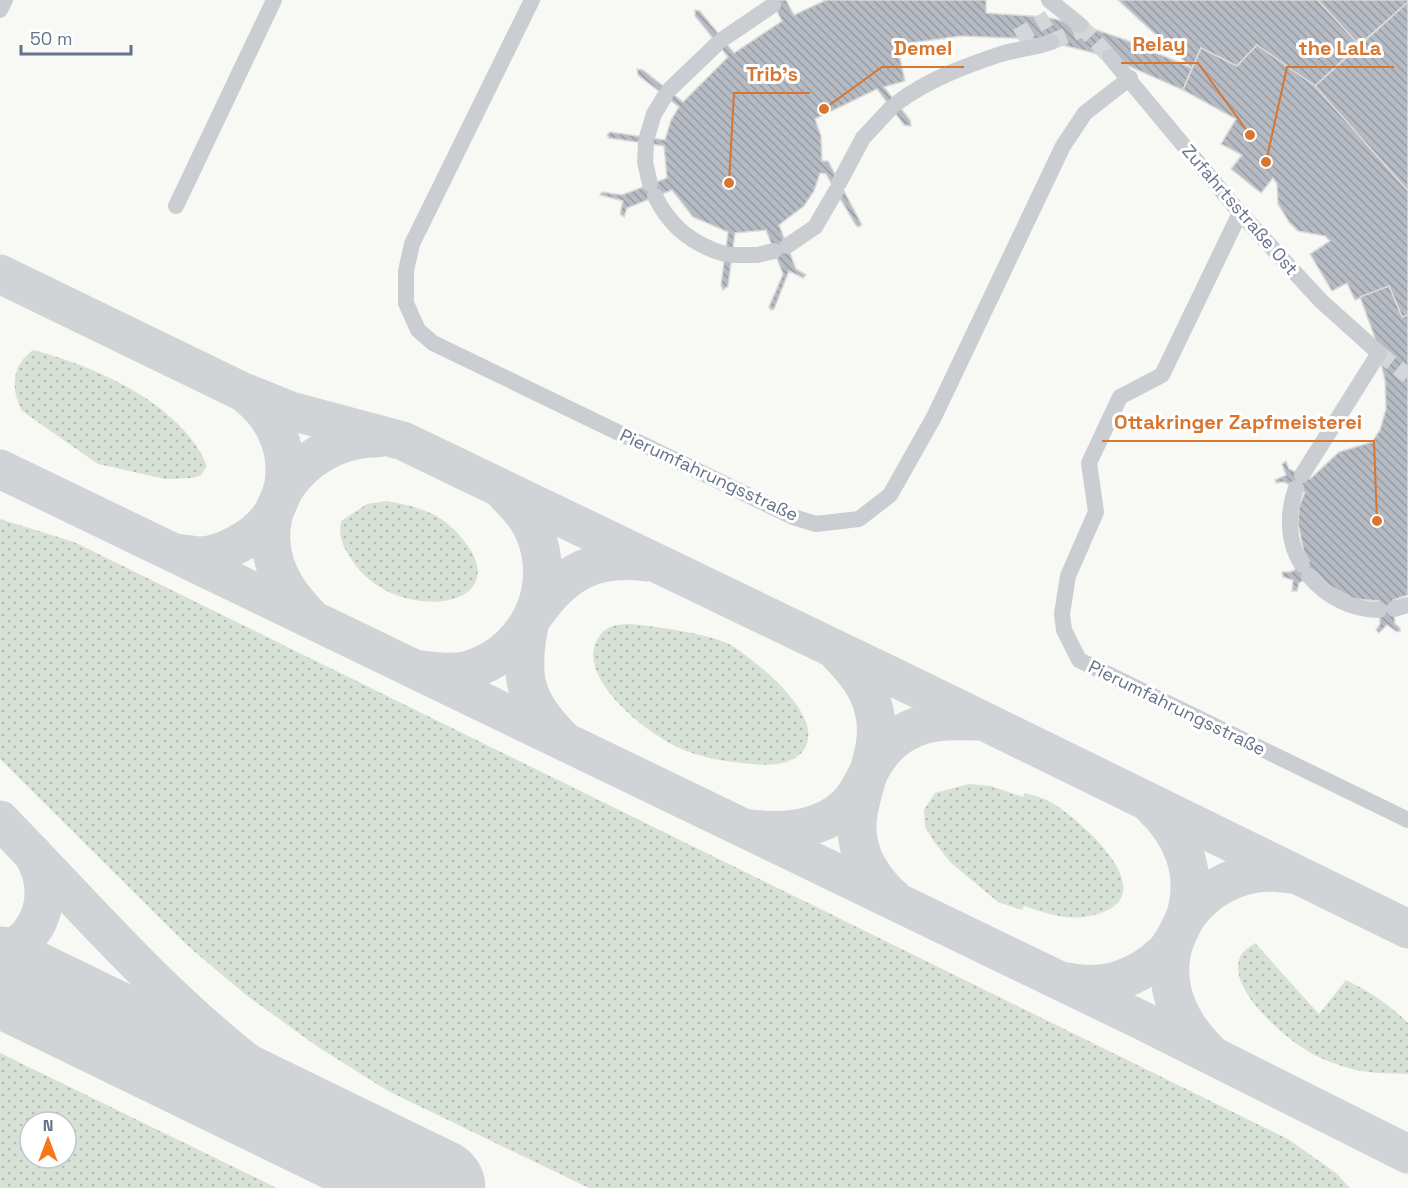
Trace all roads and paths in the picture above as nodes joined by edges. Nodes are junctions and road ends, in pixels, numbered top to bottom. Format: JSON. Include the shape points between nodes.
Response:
{"nodes":[{"id":1,"x":5,"y":0,"type":"edge"},
{"id":2,"x":274,"y":0,"type":"edge"},
{"id":3,"x":532,"y":0,"type":"edge"},
{"id":4,"x":774,"y":5,"type":"dead end"},
{"id":5,"x":1050,"y":7,"type":"edge"},
{"id":6,"x":0,"y":10,"type":"edge"},
{"id":7,"x":1080,"y":25,"type":"tunnel mouth"},
{"id":8,"x":1017,"y":37,"type":"tunnel mouth"},
{"id":9,"x":1051,"y":42,"type":"tunnel mouth"},
{"id":10,"x":1002,"y":54,"type":"junction"},
{"id":11,"x":1110,"y":57,"type":"tunnel mouth"},
{"id":12,"x":1130,"y":78,"type":"junction"},
{"id":13,"x":176,"y":206,"type":"dead end"},
{"id":14,"x":1240,"y":213,"type":"junction"},
{"id":15,"x":1394,"y":608,"type":"edge"},
{"id":16,"x":1408,"y":820,"type":"edge"}],
"edges":[{"from":1,"to":6,"type":"lane"},
{"from":2,"to":13,"type":"lane"},
{"from":3,"to":12,"type":"lane","name":"Pierumfahrungsstraße","via":[[412,244],[404,289],[411,319],[433,343],[793,517],[816,524],[859,519],[890,495],[934,417],[1063,146],[1085,113]]},
{"from":4,"to":10,"type":"lane","via":[[720,42],[667,93],[654,114],[647,140],[645,162],[653,190],[674,226],[706,248],[729,254],[757,255],[781,248],[815,227],[862,138],[894,106],[918,88]]},
{"from":5,"to":7,"type":"lane"},
{"from":8,"to":10,"type":"lane"},
{"from":9,"to":10,"type":"lane"},
{"from":11,"to":12,"type":"lane","name":"Zufahrtsstraße Ost"},
{"from":12,"to":14,"type":"lane","name":"Zufahrtsstraße Ost"},
{"from":14,"to":15,"type":"lane","name":"Zufahrtsstraße Ost","via":[[1321,301],[1379,353],[1299,482],[1290,509],[1290,529],[1294,549],[1306,571],[1335,599],[1360,608]]},
{"from":14,"to":16,"type":"lane","name":"Pierumfahrungsstraße","via":[[1162,375],[1120,397],[1089,463],[1096,512],[1068,576],[1064,630],[1079,660]]}]}
